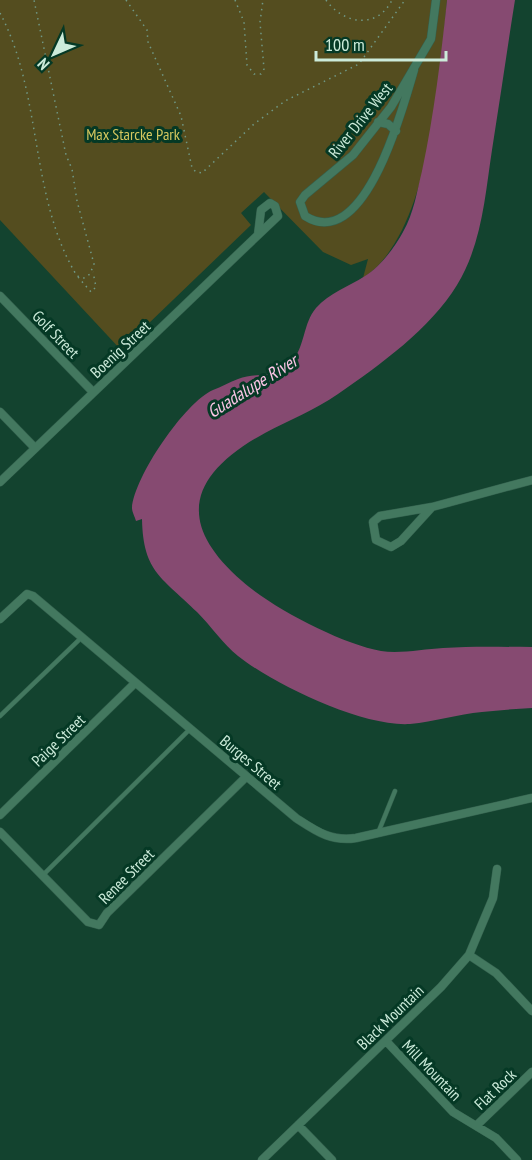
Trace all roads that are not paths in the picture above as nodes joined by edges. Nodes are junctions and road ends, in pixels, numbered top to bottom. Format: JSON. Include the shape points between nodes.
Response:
{"nodes":[{"id":1,"x":436,"y":0,"type":"edge"},
{"id":2,"x":414,"y":70,"type":"junction"},
{"id":3,"x":378,"y":122,"type":"junction"},
{"id":4,"x":396,"y":131,"type":"junction"},
{"id":5,"x":258,"y":235,"type":"dead end"},
{"id":6,"x":0,"y":296,"type":"edge"},
{"id":7,"x":93,"y":392,"type":"junction"},
{"id":8,"x":0,"y":412,"type":"edge"},
{"id":9,"x":35,"y":448,"type":"junction"},
{"id":10,"x":532,"y":480,"type":"edge"},
{"id":11,"x":0,"y":482,"type":"edge"},
{"id":12,"x":432,"y":507,"type":"junction"},
{"id":13,"x":0,"y":619,"type":"edge"},
{"id":14,"x":81,"y":638,"type":"junction"},
{"id":15,"x":135,"y":683,"type":"junction"},
{"id":16,"x":0,"y":716,"type":"edge"},
{"id":17,"x":190,"y":729,"type":"junction"},
{"id":18,"x":246,"y":777,"type":"junction"},
{"id":19,"x":395,"y":792,"type":"dead end"},
{"id":20,"x":532,"y":798,"type":"edge"},
{"id":21,"x":0,"y":815,"type":"edge"},
{"id":22,"x":0,"y":832,"type":"edge"},
{"id":23,"x":378,"y":833,"type":"junction"},
{"id":24,"x":497,"y":869,"type":"dead end"},
{"id":25,"x":43,"y":875,"type":"junction"},
{"id":26,"x":469,"y":955,"type":"junction"},
{"id":27,"x":532,"y":1011,"type":"edge"},
{"id":28,"x":386,"y":1041,"type":"junction"},
{"id":29,"x":532,"y":1072,"type":"edge"},
{"id":30,"x":298,"y":1125,"type":"junction"},
{"id":31,"x":477,"y":1125,"type":"junction"},
{"id":32,"x":262,"y":1160,"type":"edge"},
{"id":33,"x":332,"y":1160,"type":"edge"},
{"id":34,"x":517,"y":1160,"type":"edge"}],
"edges":[{"from":1,"to":2,"type":"street","name":"River Drive West","via":[[431,39]]},
{"from":2,"to":3,"type":"street","name":"River Drive West"},
{"from":2,"to":4,"type":"street","name":"River Drive West"},
{"from":3,"to":4,"type":"street"},
{"from":3,"to":4,"type":"street","name":"River Drive West","via":[[353,155],[305,195],[300,202],[304,216],[315,223],[328,223],[344,216],[376,174]]},
{"from":5,"to":7,"type":"street","name":"Boenig Street"},
{"from":6,"to":7,"type":"street","name":"Golf Street"},
{"from":7,"to":9,"type":"street","name":"Boenig Street"},
{"from":8,"to":9,"type":"street"},
{"from":9,"to":11,"type":"street","name":"Boenig Street"},
{"from":10,"to":12,"type":"street"},
{"from":12,"to":12,"type":"street","via":[[380,516],[373,522],[376,540],[391,547],[401,542]]},
{"from":13,"to":14,"type":"street","name":"Burges Street","via":[[27,594]]},
{"from":14,"to":15,"type":"street","name":"Burges Street"},
{"from":14,"to":16,"type":"lane"},
{"from":15,"to":17,"type":"street","name":"Burges Street"},
{"from":15,"to":21,"type":"street","name":"Paige Street"},
{"from":17,"to":18,"type":"street","name":"Burges Street"},
{"from":17,"to":25,"type":"lane"},
{"from":18,"to":23,"type":"street","name":"Burges Street","via":[[296,818],[327,837],[345,840]]},
{"from":18,"to":25,"type":"street","name":"Renee Street","via":[[99,925],[88,922]]},
{"from":19,"to":23,"type":"lane"},
{"from":20,"to":23,"type":"street","name":"Burges Street"},
{"from":22,"to":25,"type":"street","name":"Renee Street"},
{"from":24,"to":26,"type":"street","name":"Black Mountain","via":[[493,898]]},
{"from":26,"to":27,"type":"street","via":[[496,973]]},
{"from":26,"to":28,"type":"street","name":"Black Mountain"},
{"from":28,"to":30,"type":"street","name":"Black Mountain"},
{"from":28,"to":31,"type":"street","name":"Mill Mountain","via":[[453,1112]]},
{"from":29,"to":31,"type":"street","name":"Flat Rock"},
{"from":30,"to":32,"type":"street","name":"Black Mountain"},
{"from":30,"to":33,"type":"street"},
{"from":31,"to":34,"type":"street","name":"Mill Mountain"}]}
